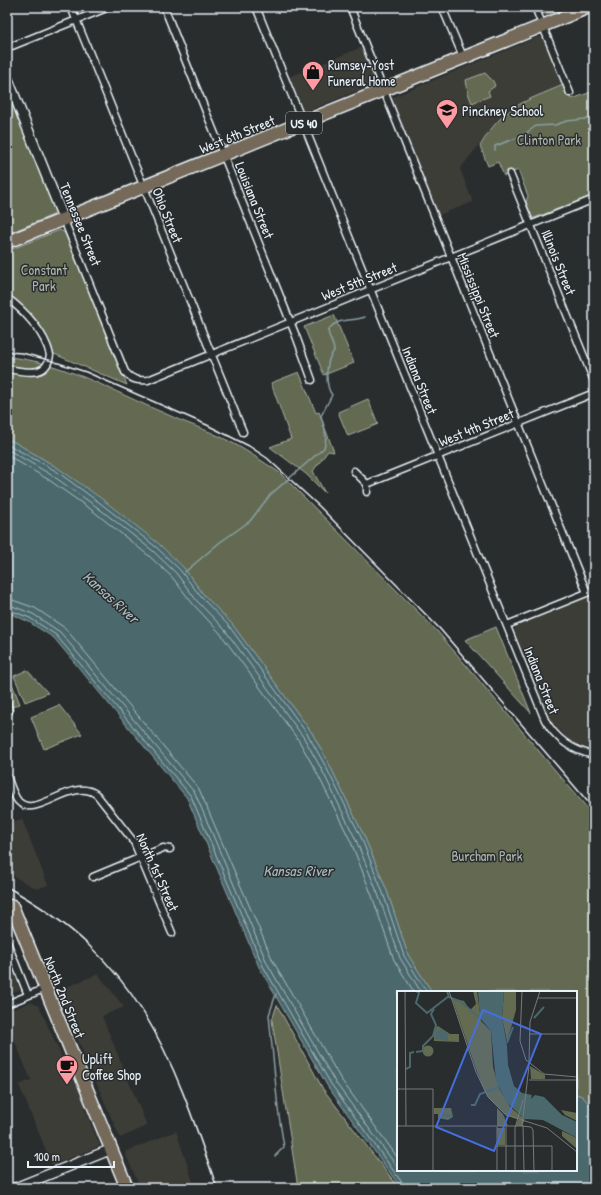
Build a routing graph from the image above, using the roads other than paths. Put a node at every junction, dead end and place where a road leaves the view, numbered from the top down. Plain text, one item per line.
1 (71, 7) edge
2 (110, 7) edge
3 (164, 7) edge
4 (256, 7) edge
5 (350, 7) edge
6 (442, 7) edge
7 (535, 7) edge
8 (589, 7) edge
9 (76, 20) junction
10 (543, 27) junction
11 (7, 48) edge
12 (464, 59) junction
13 (7, 77) edge
14 (384, 91) junction
15 (570, 93) dead end
16 (304, 123) junction
17 (224, 156) junction
18 (510, 174) dead end
19 (144, 188) junction
20 (594, 199) edge
21 (64, 220) junction
22 (531, 225) junction
23 (7, 242) edge
24 (451, 257) junction
25 (371, 289) junction
26 (7, 298) edge
27 (291, 322) junction
28 (211, 354) junction
29 (7, 369) edge
30 (132, 379) joint
31 (312, 380) dead end
32 (594, 381) edge
33 (594, 393) edge
34 (518, 423) junction
35 (243, 432) dead end
36 (438, 456) junction
37 (354, 471) dead end
38 (367, 484) junction
39 (367, 492) dead end
40 (594, 590) edge
41 (587, 593) junction
42 (507, 625) junction
43 (7, 702) edge
44 (7, 715) edge
45 (594, 755) edge
46 (7, 776) edge
47 (170, 849) dead end
48 (141, 857) junction
49 (93, 878) dead end
50 (12, 906) tunnel mouth
51 (172, 933) dead end
52 (7, 942) edge
53 (46, 988) junction
54 (28, 995) junction
55 (7, 1004) edge
56 (112, 1149) junction
57 (15, 1188) edge
58 (128, 1188) edge

1 - 9 street, Ohio Street
2 - 9 street
3 - 17 street, Louisiana Street
4 - 16 street, Indiana Street
5 - 14 street, Mississippi Street
6 - 12 street
7 - 10 street
8 - 10 highway, West 6th Street / US 40
9 - 11 street
9 - 19 street, Ohio Street
10 - 12 highway, West 6th Street / US 40
10 - 15 street
12 - 14 highway, West 6th Street / US 40
13 - 21 main road, Tennessee Street
14 - 16 highway, West 6th Street / US 40
14 - 24 street, Mississippi Street
16 - 17 highway, West 6th Street / US 40
16 - 25 street, Indiana Street
17 - 19 highway, West 6th Street / US 40
17 - 27 street, Louisiana Street
18 - 22 street, Illinois Street
19 - 21 highway, West 6th Street / US 40
19 - 28 street, Ohio Street
20 - 22 street, West 5th Street
21 - 23 highway, West 6th Street / US 40
21 - 30 street, Tennessee Street
22 - 24 street, West 5th Street
22 - 32 street, Illinois Street
24 - 25 street, West 5th Street
24 - 34 street, Mississippi Street
25 - 27 street, West 5th Street
25 - 36 street, Indiana Street
26 - 29 street
27 - 28 street, West 5th Street
27 - 31 street, Louisiana Street
28 - 30 street, West 5th Street
28 - 35 street, Ohio Street
33 - 34 street, West 4th Street
34 - 36 street, West 4th Street
34 - 41 street, Mississippi Street
36 - 38 street, West 4th Street
36 - 42 street, Indiana Street
37 - 38 street
38 - 39 street
40 - 41 street
41 - 42 street
42 - 45 street, Indiana Street
43 - 44 street
46 - 48 street, North 1st Street
47 - 48 street
48 - 49 street
48 - 51 street, North 1st Street
50 - 53 highway, North 2nd Street
52 - 54 street
53 - 54 street
53 - 56 highway, North 2nd Street
54 - 55 street
56 - 57 main road
56 - 58 highway, North 2nd Street

